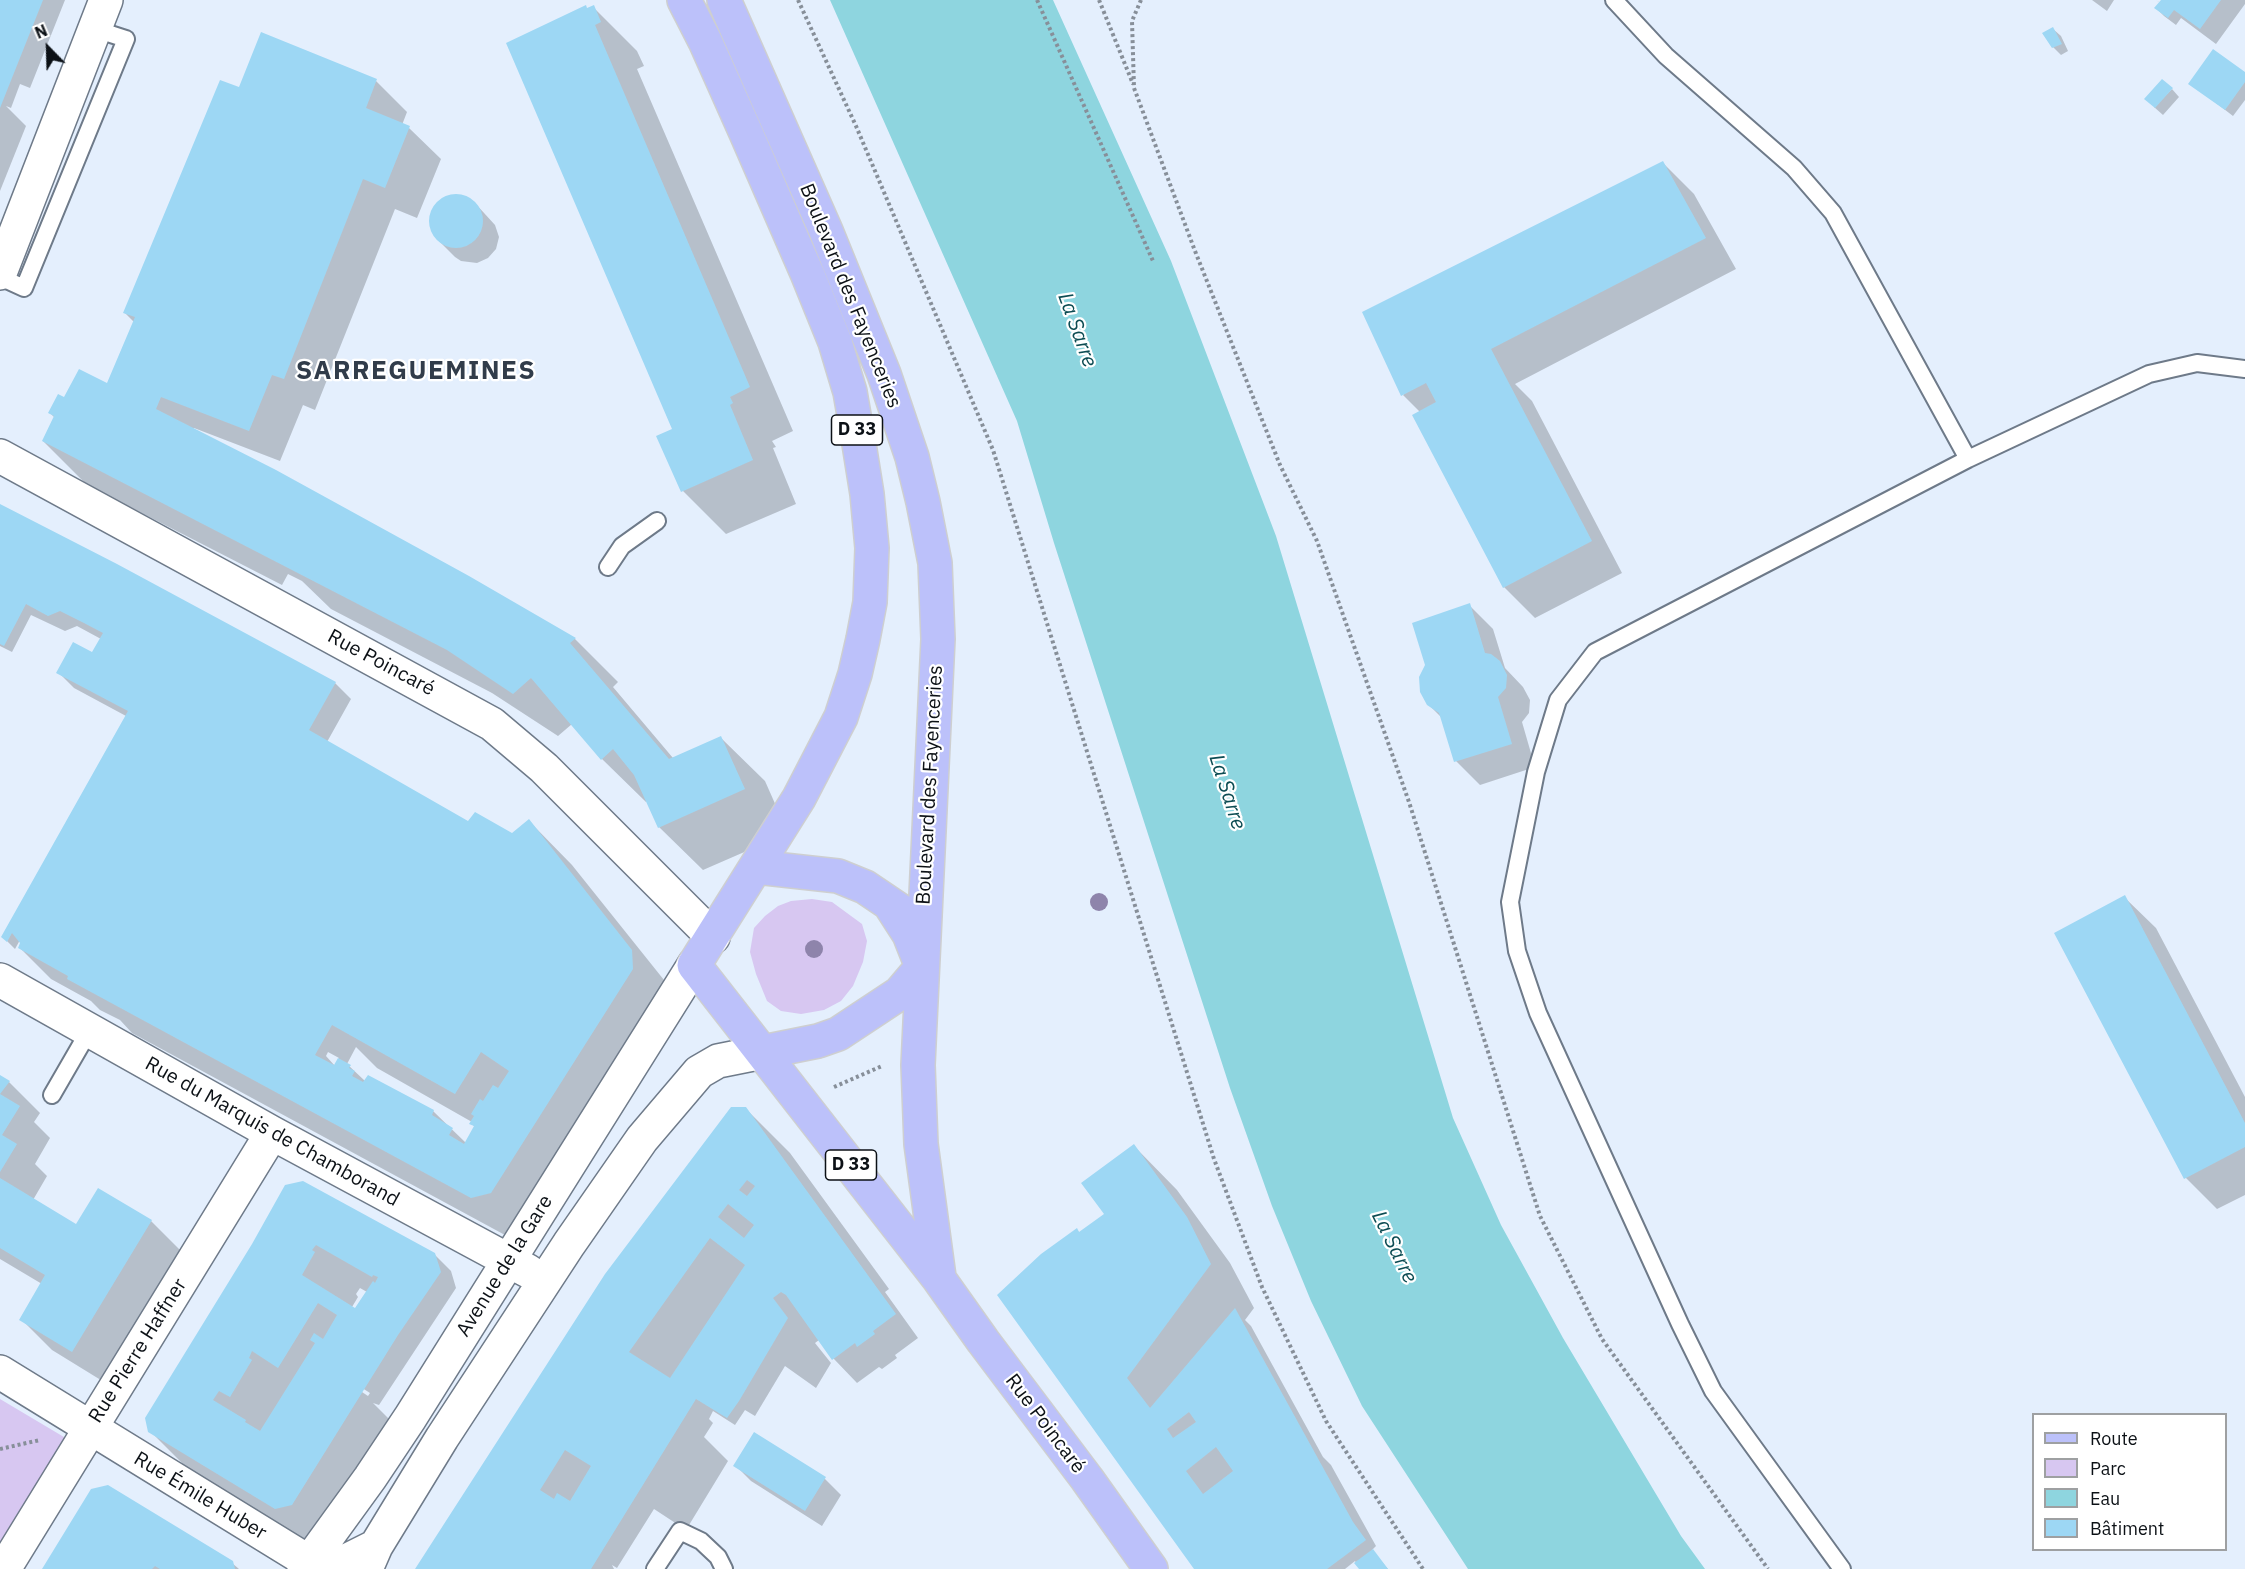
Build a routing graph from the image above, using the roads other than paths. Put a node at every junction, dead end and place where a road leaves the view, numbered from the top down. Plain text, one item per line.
1 (684, 0) edge
2 (724, 0) edge
3 (1614, 0) edge
4 (101, 14) edge
5 (0, 273) edge
6 (0, 277) edge
7 (2245, 369) edge
8 (0, 456) edge
9 (1968, 459) junction
10 (657, 521) dead end
11 (608, 567) dead end
12 (756, 867) junction
13 (889, 903) junction
14 (923, 927) junction
15 (713, 937) junction
16 (694, 965) junction
17 (922, 967) junction
18 (0, 980) edge
19 (920, 1015) junction
20 (867, 1017) junction
21 (89, 1031) junction
22 (763, 1052) junction
23 (52, 1095) dead end
24 (272, 1133) junction
25 (508, 1260) junction
26 (939, 1279) junction
27 (545, 1281) junction
28 (0, 1372) edge
29 (90, 1429) junction
30 (371, 1557) edge
31 (307, 1566) edge
32 (4, 1569) edge
33 (655, 1569) edge
34 (724, 1569) edge
35 (1150, 1569) edge
36 (1842, 1569) edge

1 - 12 main road, Boulevard des Fayenceries / D 33
2 - 14 main road, Boulevard des Fayenceries / D 33
3 - 9 lane
4 - 5 street
4 - 6 lane
7 - 9 lane
8 - 15 street, Rue Poincaré
9 - 36 lane
10 - 11 lane
12 - 13 main road
12 - 15 main road, D 33
13 - 14 main road
13 - 17 main road
14 - 17 main road, Rue Poincaré / D 33
15 - 16 main road, D 33
16 - 22 main road, D 33
16 - 25 street, Avenue de la Gare
17 - 19 main road, Rue Poincaré / D 33
17 - 20 main road
18 - 21 street, Rue du Marquis de Chamborand
19 - 20 main road
19 - 26 main road, Rue Poincaré / D 33
20 - 22 main road
21 - 23 lane
21 - 24 street, Rue du Marquis de Chamborand
22 - 26 main road, Rue Poincaré / D 33
22 - 27 street, Avenue de la Gare
24 - 25 street, Rue du Marquis de Chamborand
24 - 29 street, Rue Pierre Haffner
25 - 27 street, Rue du Marquis de Chamborand
25 - 31 street, Avenue de la Gare
26 - 35 main road, Rue Poincaré / D 33
27 - 30 street, Avenue de la Gare
28 - 29 street, Rue Émile Huber
29 - 31 street, Rue Émile Huber
29 - 32 street, Rue Pierre Haffner
30 - 31 street, Avenue de la Gare
33 - 34 lane

